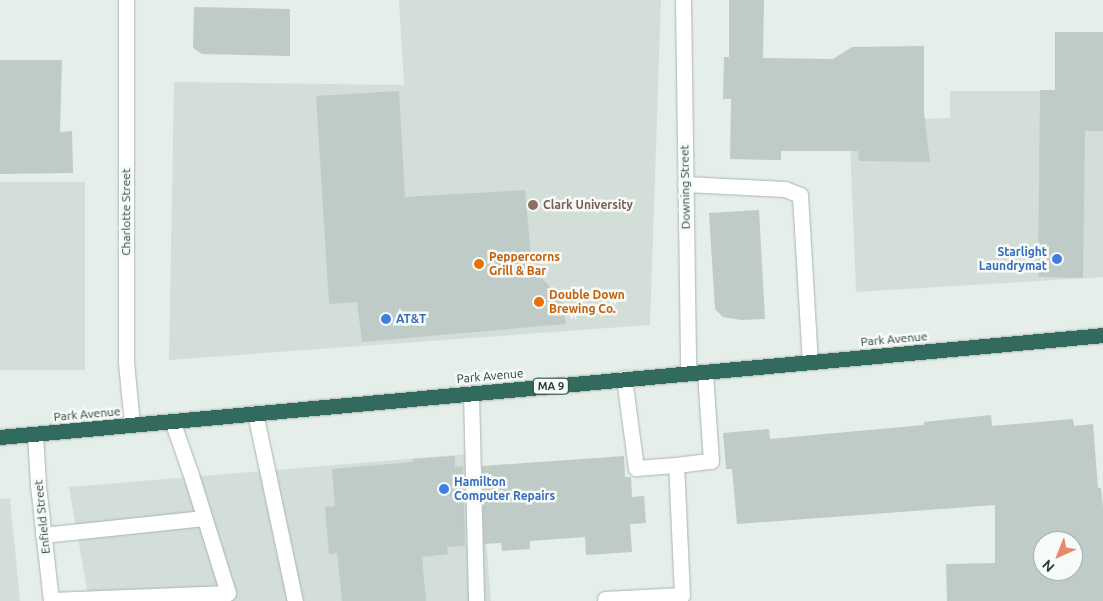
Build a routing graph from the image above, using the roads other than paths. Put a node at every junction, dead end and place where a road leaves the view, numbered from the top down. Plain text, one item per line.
1 (126, 0) edge
2 (683, 0) edge
3 (685, 184) junction
4 (1103, 335) edge
5 (810, 362) junction
6 (704, 372) junction
7 (688, 373) junction
8 (624, 378) junction
9 (471, 393) junction
10 (255, 413) junction
11 (172, 421) junction
12 (132, 424) junction
13 (35, 434) junction
14 (0, 437) edge
15 (676, 465) junction
16 (204, 518) junction
17 (43, 535) junction
18 (605, 599) dead end
19 (51, 601) edge
20 (295, 601) edge
21 (476, 601) edge

1 - 12 street, Charlotte Street
2 - 3 street, Downing Street
3 - 5 street
3 - 7 street, Downing Street
4 - 5 highway, Park Avenue / MA 9
5 - 6 highway, Park Avenue / MA 9
6 - 7 highway, Park Avenue / MA 9
6 - 15 street
7 - 8 highway, Park Avenue / MA 9
8 - 9 highway, Park Avenue / MA 9
8 - 15 street
9 - 10 highway, Park Avenue / MA 9
9 - 21 street
10 - 11 highway, Park Avenue / MA 9
10 - 20 street
11 - 12 highway, Park Avenue / MA 9
11 - 16 street
12 - 13 highway, Park Avenue / MA 9
13 - 14 highway, Park Avenue / MA 9
13 - 17 street, Enfield Street
15 - 18 street
16 - 17 street
16 - 19 street
17 - 19 street, Enfield Street

